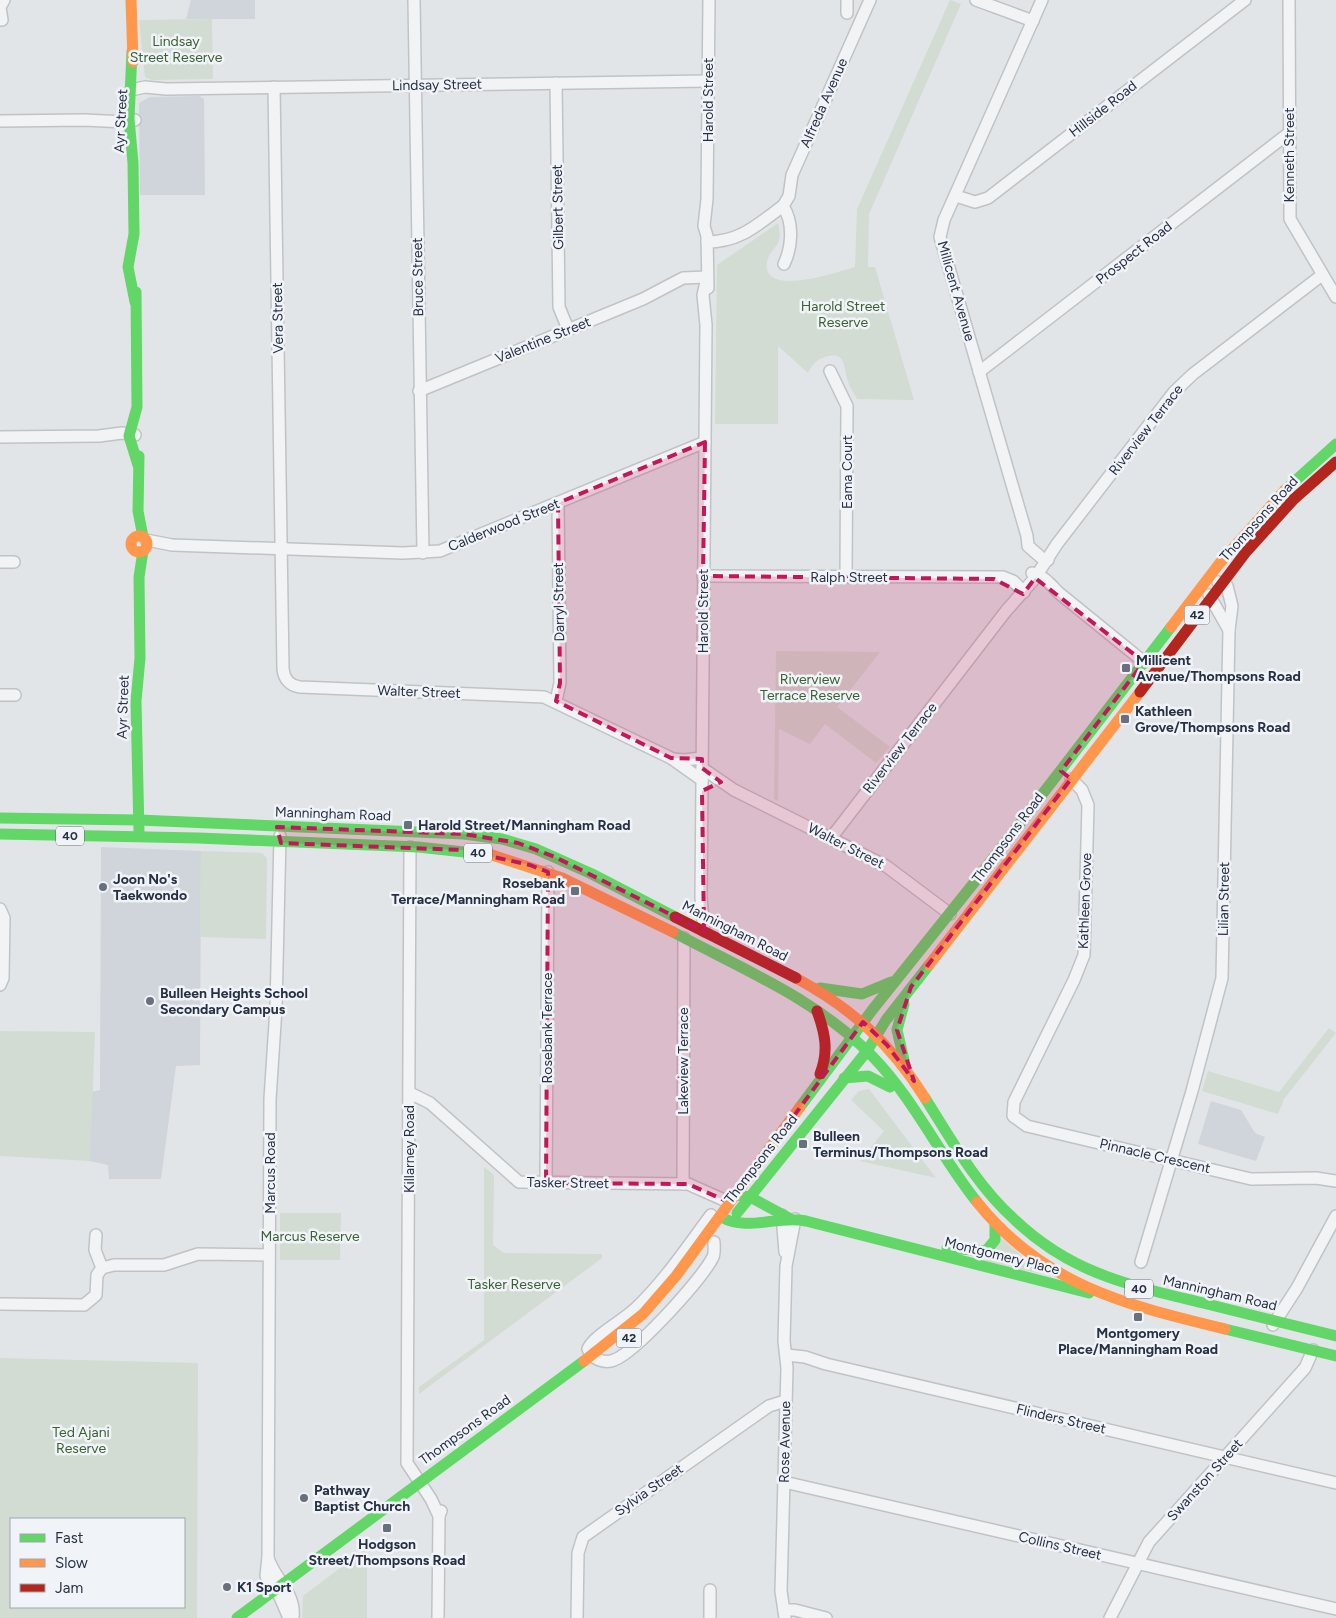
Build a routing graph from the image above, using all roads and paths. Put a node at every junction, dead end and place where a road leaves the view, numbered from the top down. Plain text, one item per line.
1 (4, 0) edge
2 (131, 0) edge
3 (414, 0) edge
4 (709, 0) edge
5 (847, 0) edge
6 (870, 0) edge
7 (976, 0) edge
8 (1042, 0) edge
9 (1245, 0) edge
10 (1289, 0) edge
11 (1, 12) edge
12 (847, 13) dead end
13 (1031, 24) junction
14 (708, 81) junction
15 (556, 83) junction
16 (415, 85) junction
17 (274, 87) junction
18 (136, 90) junction
19 (131, 119) junction
20 (0, 121) edge
21 (1289, 133) junction
22 (956, 196) junction
23 (783, 206) junction
24 (707, 242) junction
25 (784, 264) dead end
26 (1322, 275) junction
27 (706, 276) junction
28 (1336, 297) edge
29 (568, 329) junction
30 (830, 371) dead end
31 (979, 372) junction
32 (420, 391) junction
33 (132, 436) junction
34 (0, 438) edge
35 (705, 442) junction
36 (1336, 444) edge
37 (1336, 462) edge
38 (558, 503) junction
39 (141, 544) junction
40 (281, 549) junction
41 (422, 553) junction
42 (1045, 558) junction
43 (0, 562) edge
44 (14, 562) dead end
45 (1035, 575) junction
46 (703, 576) junction
47 (846, 577) junction
48 (1206, 582) junction
49 (1222, 582) junction
50 (1021, 590) junction
51 (1209, 599) junction
52 (1229, 630) junction
53 (1146, 659) junction
54 (1157, 668) junction
55 (0, 695) edge
56 (16, 695) dead end
57 (556, 701) junction
58 (671, 758) junction
59 (1060, 771) junction
60 (702, 774) junction
61 (1071, 779) junction
62 (734, 790) junction
63 (0, 818) edge
64 (139, 820) junction
65 (278, 827) junction
66 (0, 834) edge
67 (139, 837) junction
68 (831, 838) junction
69 (266, 842) junction
70 (281, 843) junction
71 (410, 847) junction
72 (548, 872) junction
73 (277, 879) junction
74 (701, 897) junction
75 (0, 909) edge
76 (950, 914) junction
77 (683, 921) junction
78 (704, 931) junction
79 (684, 938) junction
80 (898, 978) junction
81 (0, 985) edge
82 (810, 986) junction
83 (911, 987) junction
84 (816, 1010) junction
85 (863, 1022) junction
86 (877, 1035) junction
87 (852, 1038) junction
88 (867, 1051) junction
89 (844, 1078) junction
90 (914, 1081) junction
91 (811, 1092) junction
92 (410, 1093) junction
93 (906, 1100) junction
94 (1014, 1102) joint
95 (410, 1108) junction
96 (435, 1109) junction
97 (1171, 1160) junction
98 (1336, 1175) edge
99 (1316, 1178) junction
100 (746, 1181) junction
101 (1336, 1181) edge
102 (546, 1184) junction
103 (683, 1184) junction
104 (738, 1195) junction
105 (750, 1197) junction
106 (724, 1200) junction
107 (1336, 1216) edge
108 (787, 1218) junction
109 (726, 1220) junction
110 (995, 1224) junction
111 (96, 1236) dead end
112 (892, 1241) junction
113 (269, 1255) junction
114 (1141, 1262) dead end
115 (102, 1268) junction
116 (1106, 1298) junction
117 (0, 1304) edge
118 (1279, 1322) junction
119 (1336, 1336) edge
120 (1268, 1340) junction
121 (1313, 1350) junction
122 (786, 1355) junction
123 (1336, 1356) edge
124 (595, 1358) junction
125 (785, 1401) junction
126 (1226, 1457) junction
127 (784, 1482) junction
128 (1336, 1483) edge
129 (425, 1485) junction
130 (1137, 1563) junction
131 (282, 1590) junction
132 (710, 1590) dead end
133 (1336, 1609) edge
134 (784, 1614) edge
135 (236, 1618) edge
136 (252, 1618) edge
137 (289, 1618) edge
138 (293, 1618) edge
139 (438, 1618) edge
140 (577, 1618) edge
141 (710, 1618) edge
142 (826, 1618) edge
143 (1110, 1618) edge

1 - 11 street
2 - 18 main road, Ayr Street
3 - 16 street, Bruce Street
4 - 14 street, Harold Street
5 - 12 street
6 - 23 street, Alfreda Avenue
7 - 13 street
8 - 13 street, Millicent Avenue
9 - 22 street, Hillside Road
10 - 21 street, Kenneth Street
13 - 22 street, Millicent Avenue
14 - 15 street, Lindsay Street
14 - 24 street, Harold Street
15 - 16 street, Lindsay Street
15 - 29 street, Gilbert Street
16 - 17 street, Lindsay Street
16 - 32 street, Bruce Street
17 - 18 street, Lindsay Street
17 - 40 street, Vera Street
18 - 19 main road, Ayr Street
19 - 20 street
19 - 33 main road, Ayr Street
21 - 26 street, Kenneth Street
21 - 31 street, Prospect Road
22 - 31 street, Millicent Avenue
23 - 24 street
23 - 25 street
24 - 27 street, Harold Street
26 - 28 street, Kenneth Street
26 - 42 street, Riverview Terrace
27 - 29 street, Valentine Street
27 - 35 street, Harold Street
29 - 32 street, Valentine Street
30 - 47 street, Eama Court
31 - 42 street, Millicent Avenue
32 - 41 street, Bruce Street
33 - 34 street
33 - 39 main road, Ayr Street
35 - 38 street, Calderwood Street
35 - 46 street, Harold Street
36 - 48 main road, Thompsons Road / 42
37 - 49 main road, Thompsons Road / 42
38 - 41 street, Calderwood Street
38 - 57 street, Darryl Street
39 - 40 street, Calderwood Street
39 - 64 main road, Ayr Street
40 - 41 street, Calderwood Street
40 - 57 street, Walter Street
42 - 45 street, Riverview Terrace
43 - 44 street
45 - 50 street, Riverview Terrace
45 - 53 street
46 - 47 street, Ralph Street
46 - 60 street, Harold Street
47 - 50 street, Ralph Street
48 - 49 street
48 - 51 street
48 - 53 main road, Thompsons Road / 42
49 - 51 main road, Thompsons Road / 42
49 - 52 street, Lilian Street
50 - 68 street, Riverview Terrace
51 - 52 street
51 - 54 main road, Thompsons Road / 42
52 - 97 street, Lilian Street
53 - 54 main road
53 - 59 main road, Thompsons Road / 42
54 - 61 main road, Thompsons Road / 42
55 - 56 street
57 - 58 street, Walter Street
58 - 60 street, Walter Street
58 - 60 street, Walter Street
59 - 61 main road
59 - 76 main road, Thompsons Road / 42
60 - 62 street, Walter Street
60 - 62 street, Walter Street
60 - 74 street, Harold Street
61 - 83 main road, Thompsons Road / 42
61 - 94 street, Kathleen Grove
62 - 68 street, Walter Street
63 - 64 main road, Manningham Road / 40
64 - 65 main road, Manningham Road / 40
64 - 67 main road, Ayr Street
65 - 70 street, Marcus Road
65 - 77 main road, Manningham Road / 40
66 - 67 main road, 40
67 - 69 main road, 40
68 - 76 street, Walter Street
69 - 70 main road, 40
69 - 73 street, Marcus Road
70 - 71 main road, 40
70 - 73 street, Marcus Road
71 - 72 main road, 40
71 - 92 street, Killarney Road
72 - 79 main road, 40
72 - 102 street, Rosebank Terrace
73 - 113 street, Marcus Road
74 - 77 street
74 - 78 street, Harold Street
75 - 81 street
76 - 80 main road, Thompsons Road / 42
77 - 78 main road, Manningham Road / 40
78 - 82 main road, Manningham Road / 40
79 - 84 main road, 40
79 - 103 street, Lakeview Terrace
80 - 82 main road
80 - 85 main road, Thompsons Road / 42
82 - 85 main road, Manningham Road / 40
83 - 86 main road, Thompsons Road / 42
83 - 90 main road
84 - 87 main road, 40
84 - 91 main road
85 - 86 main road, Manningham Road / 40
85 - 87 main road, Thompsons Road / 42
86 - 88 main road, Thompsons Road / 42
86 - 90 main road, Manningham Road / 40
87 - 88 main road, 40
87 - 91 main road, Thompsons Road / 42
88 - 89 main road, Thompsons Road / 42
88 - 93 main road, 40
89 - 93 main road
89 - 105 main road, Thompsons Road / 42
90 - 118 main road, Manningham Road / 40
91 - 100 main road, Thompsons Road / 42
92 - 95 street, Killarney Road
92 - 96 street, Tasker Street
93 - 110 main road, 40
94 - 97 street, Pinnacle Crescent
95 - 96 street
95 - 129 street, Killarney Road
96 - 102 street, Tasker Street
97 - 99 street, Pinnacle Crescent
97 - 114 street, Lilian Street
98 - 99 street, Pinnacle Crescent
99 - 101 street, Pinnacle Crescent
100 - 104 main road, Thompsons Road / 42
100 - 106 street, Thompsons Road
102 - 103 street, Tasker Street
103 - 106 street, Tasker Street
104 - 105 main road, Montgomery Place
104 - 109 main road, Thompsons Road / 42
105 - 108 main road, Montgomery Place
105 - 109 main road, Thompsons Road / 42
106 - 124 street, Thompsons Road
107 - 118 street
108 - 109 main road, Montgomery Place
108 - 112 main road, Montgomery Place
108 - 122 street, Rose Avenue
109 - 124 main road, Thompsons Road / 42
109 - 124 main road, Thompsons Road / 42
110 - 112 main road, Montgomery Place
110 - 116 main road, 40
111 - 115 street
112 - 116 main road, Montgomery Place
113 - 115 street
113 - 131 street, Marcus Road
115 - 117 street
116 - 120 main road, 40
118 - 119 main road, Manningham Road / 40
118 - 120 street
120 - 121 main road, 40
121 - 123 main road, 40
121 - 126 street, Swanston Street
122 - 125 street, Rose Avenue
122 - 126 street, Flinders Street
124 - 129 main road, Thompsons Road / 42
125 - 127 street, Rose Avenue
125 - 140 street, Sylvia Street
126 - 128 street, Flinders Street
126 - 130 street, Swanston Street
127 - 130 street, Collins Street
127 - 134 street, Rose Avenue
129 - 131 main road, Thompsons Road / 42
129 - 139 street, Killarney Road
130 - 133 street, Collins Street
130 - 143 street, Swanston Street
131 - 135 main road, Thompsons Road / 42
131 - 136 main road, Thompsons Road / 42
131 - 137 street
131 - 138 street
132 - 141 street
134 - 142 street

